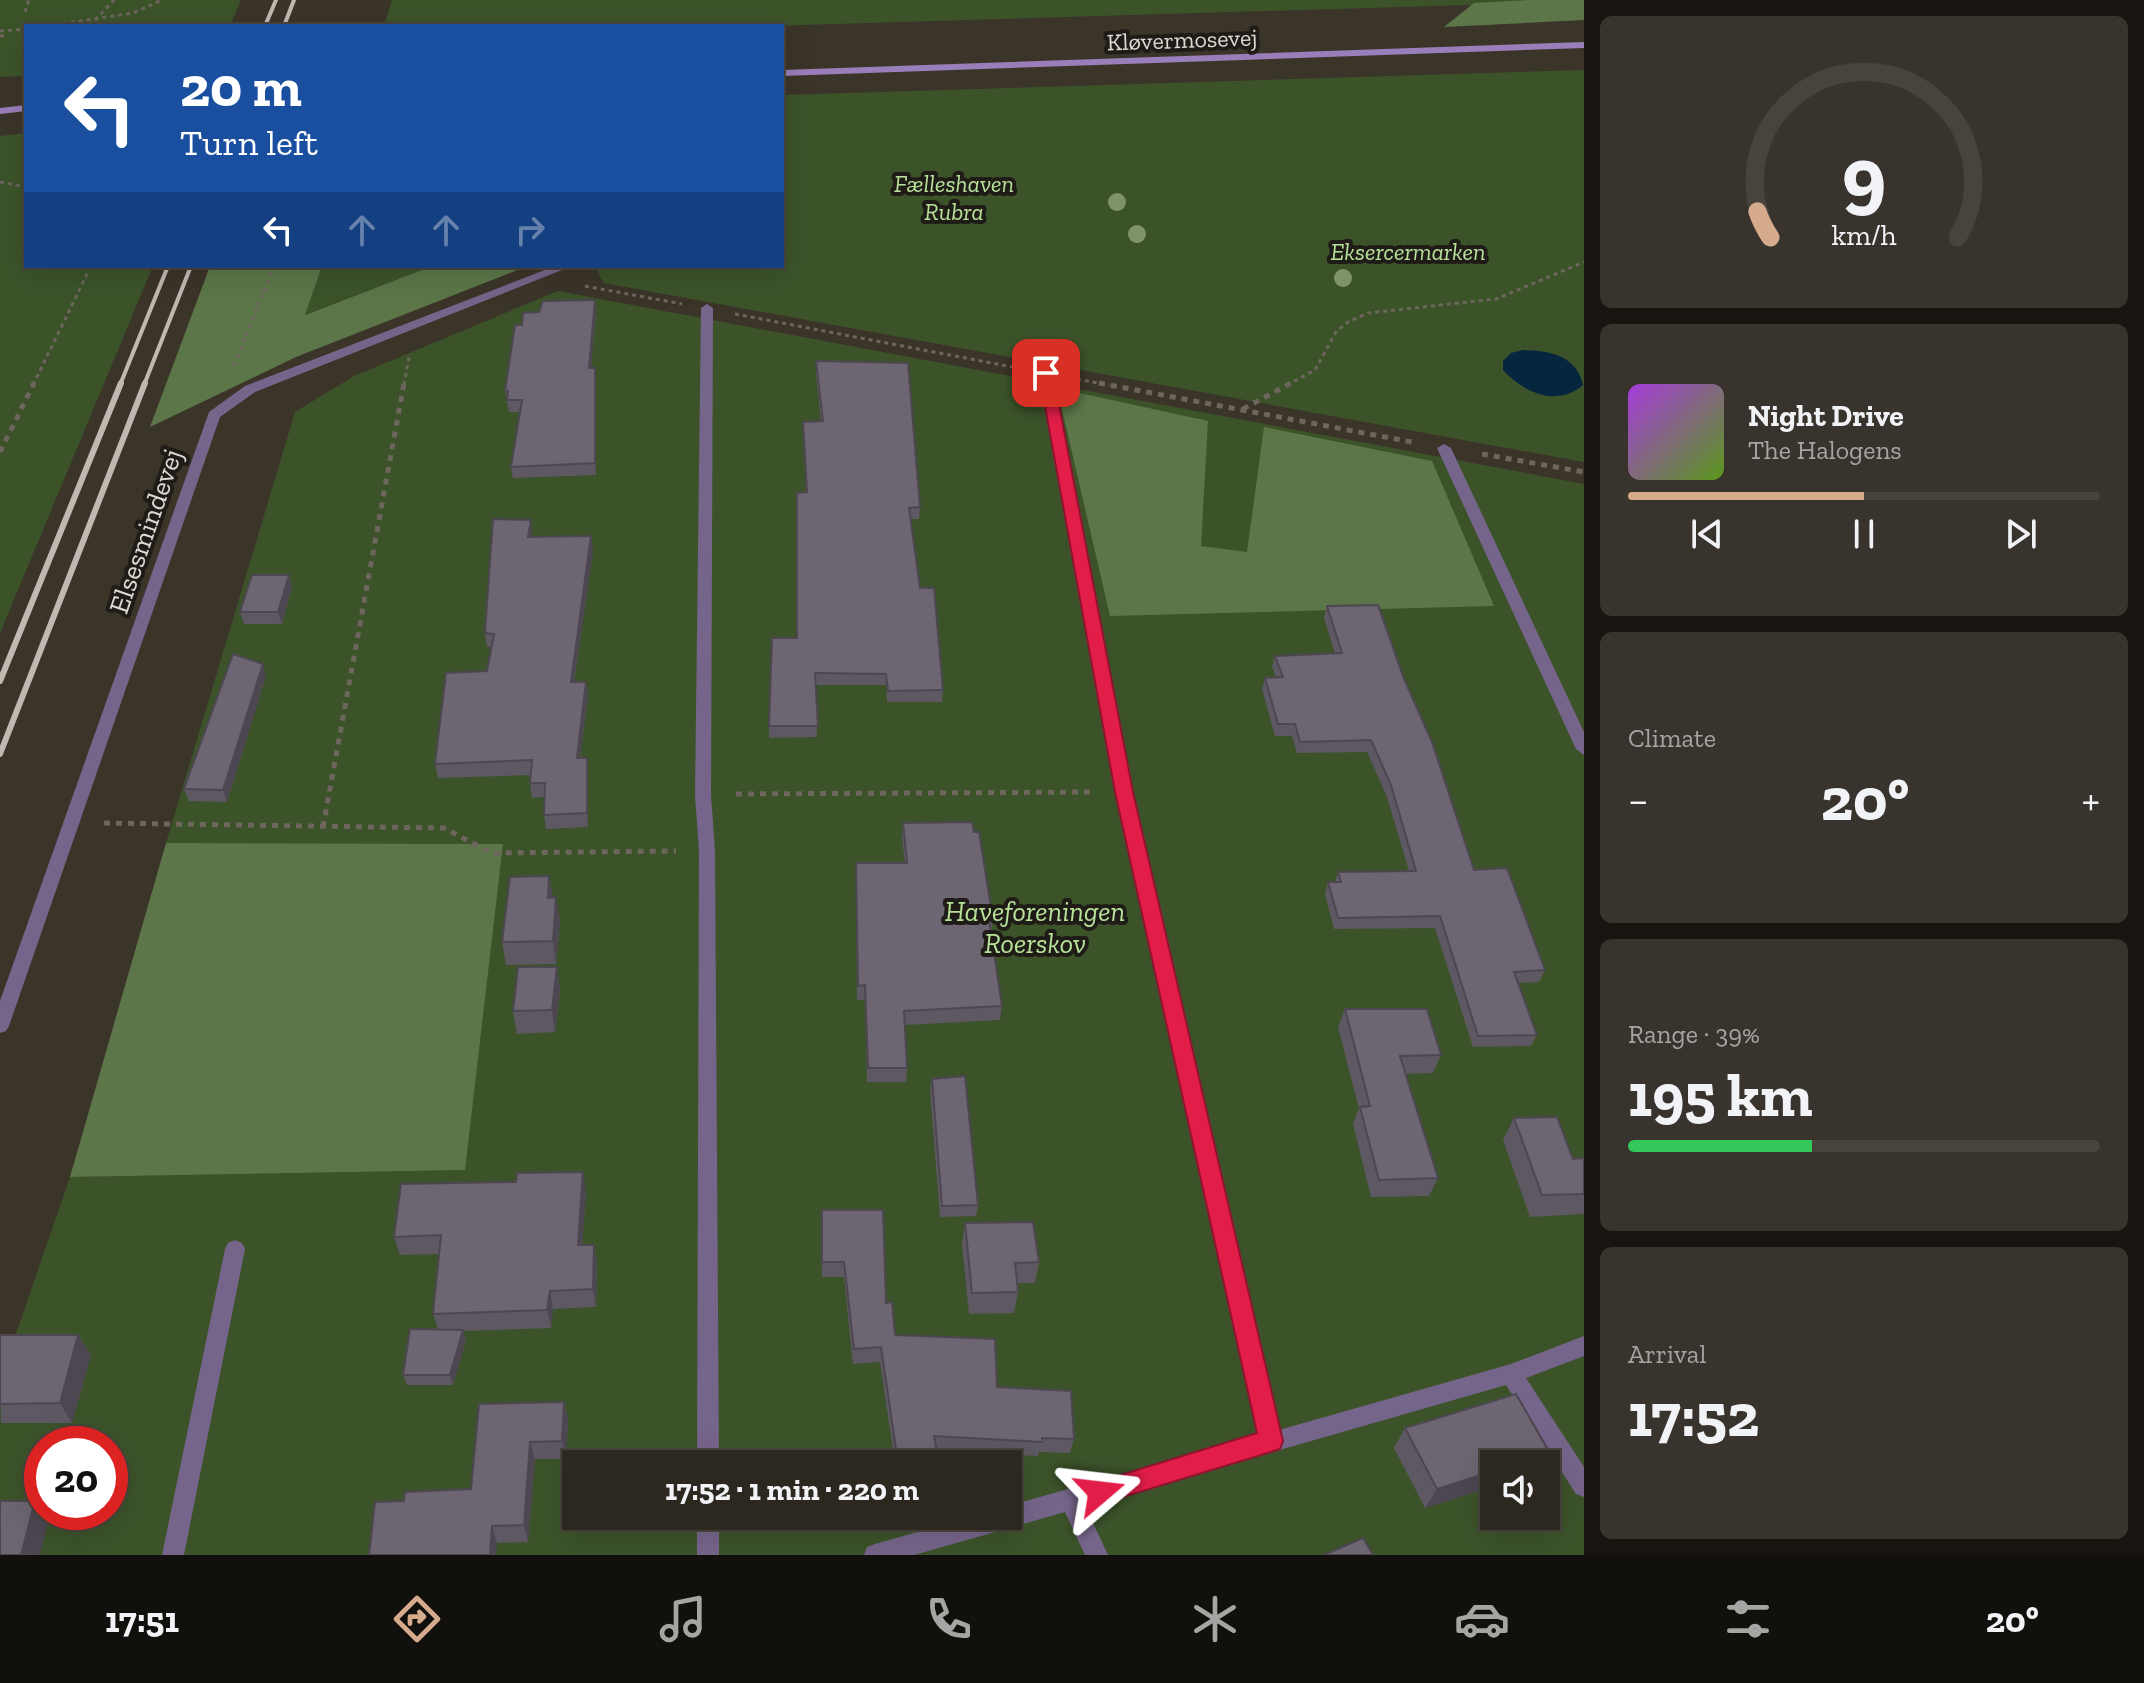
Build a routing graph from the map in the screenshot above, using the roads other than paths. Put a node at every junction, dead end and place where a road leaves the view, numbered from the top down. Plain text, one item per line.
1 (1584, 45) edge
2 (784, 73) edge
3 (0, 100) edge
4 (24, 100) edge
5 (24, 108) edge
6 (0, 111) edge
7 (561, 268) edge
8 (707, 308) dead end
9 (1046, 373) dead end
10 (1444, 448) dead end
11 (1584, 749) edge
12 (0, 1026) edge
13 (235, 1249) dead end
14 (1584, 1346) edge
15 (1511, 1374) junction
16 (1271, 1441) junction
17 (708, 1450) edge
18 (1584, 1486) edge
19 (1071, 1501) junction
20 (708, 1530) edge
21 (173, 1555) edge
22 (708, 1555) edge
23 (875, 1555) edge
24 (1097, 1555) edge

1 - 2 main road, Kløvermosevej
3 - 4 main road
5 - 6 main road
7 - 12 street, Elsesmindevej
8 - 17 street
9 - 16 street
10 - 11 street
13 - 21 street
14 - 15 street
15 - 16 street
15 - 18 street
16 - 19 street
19 - 23 street
19 - 24 street
20 - 22 street

